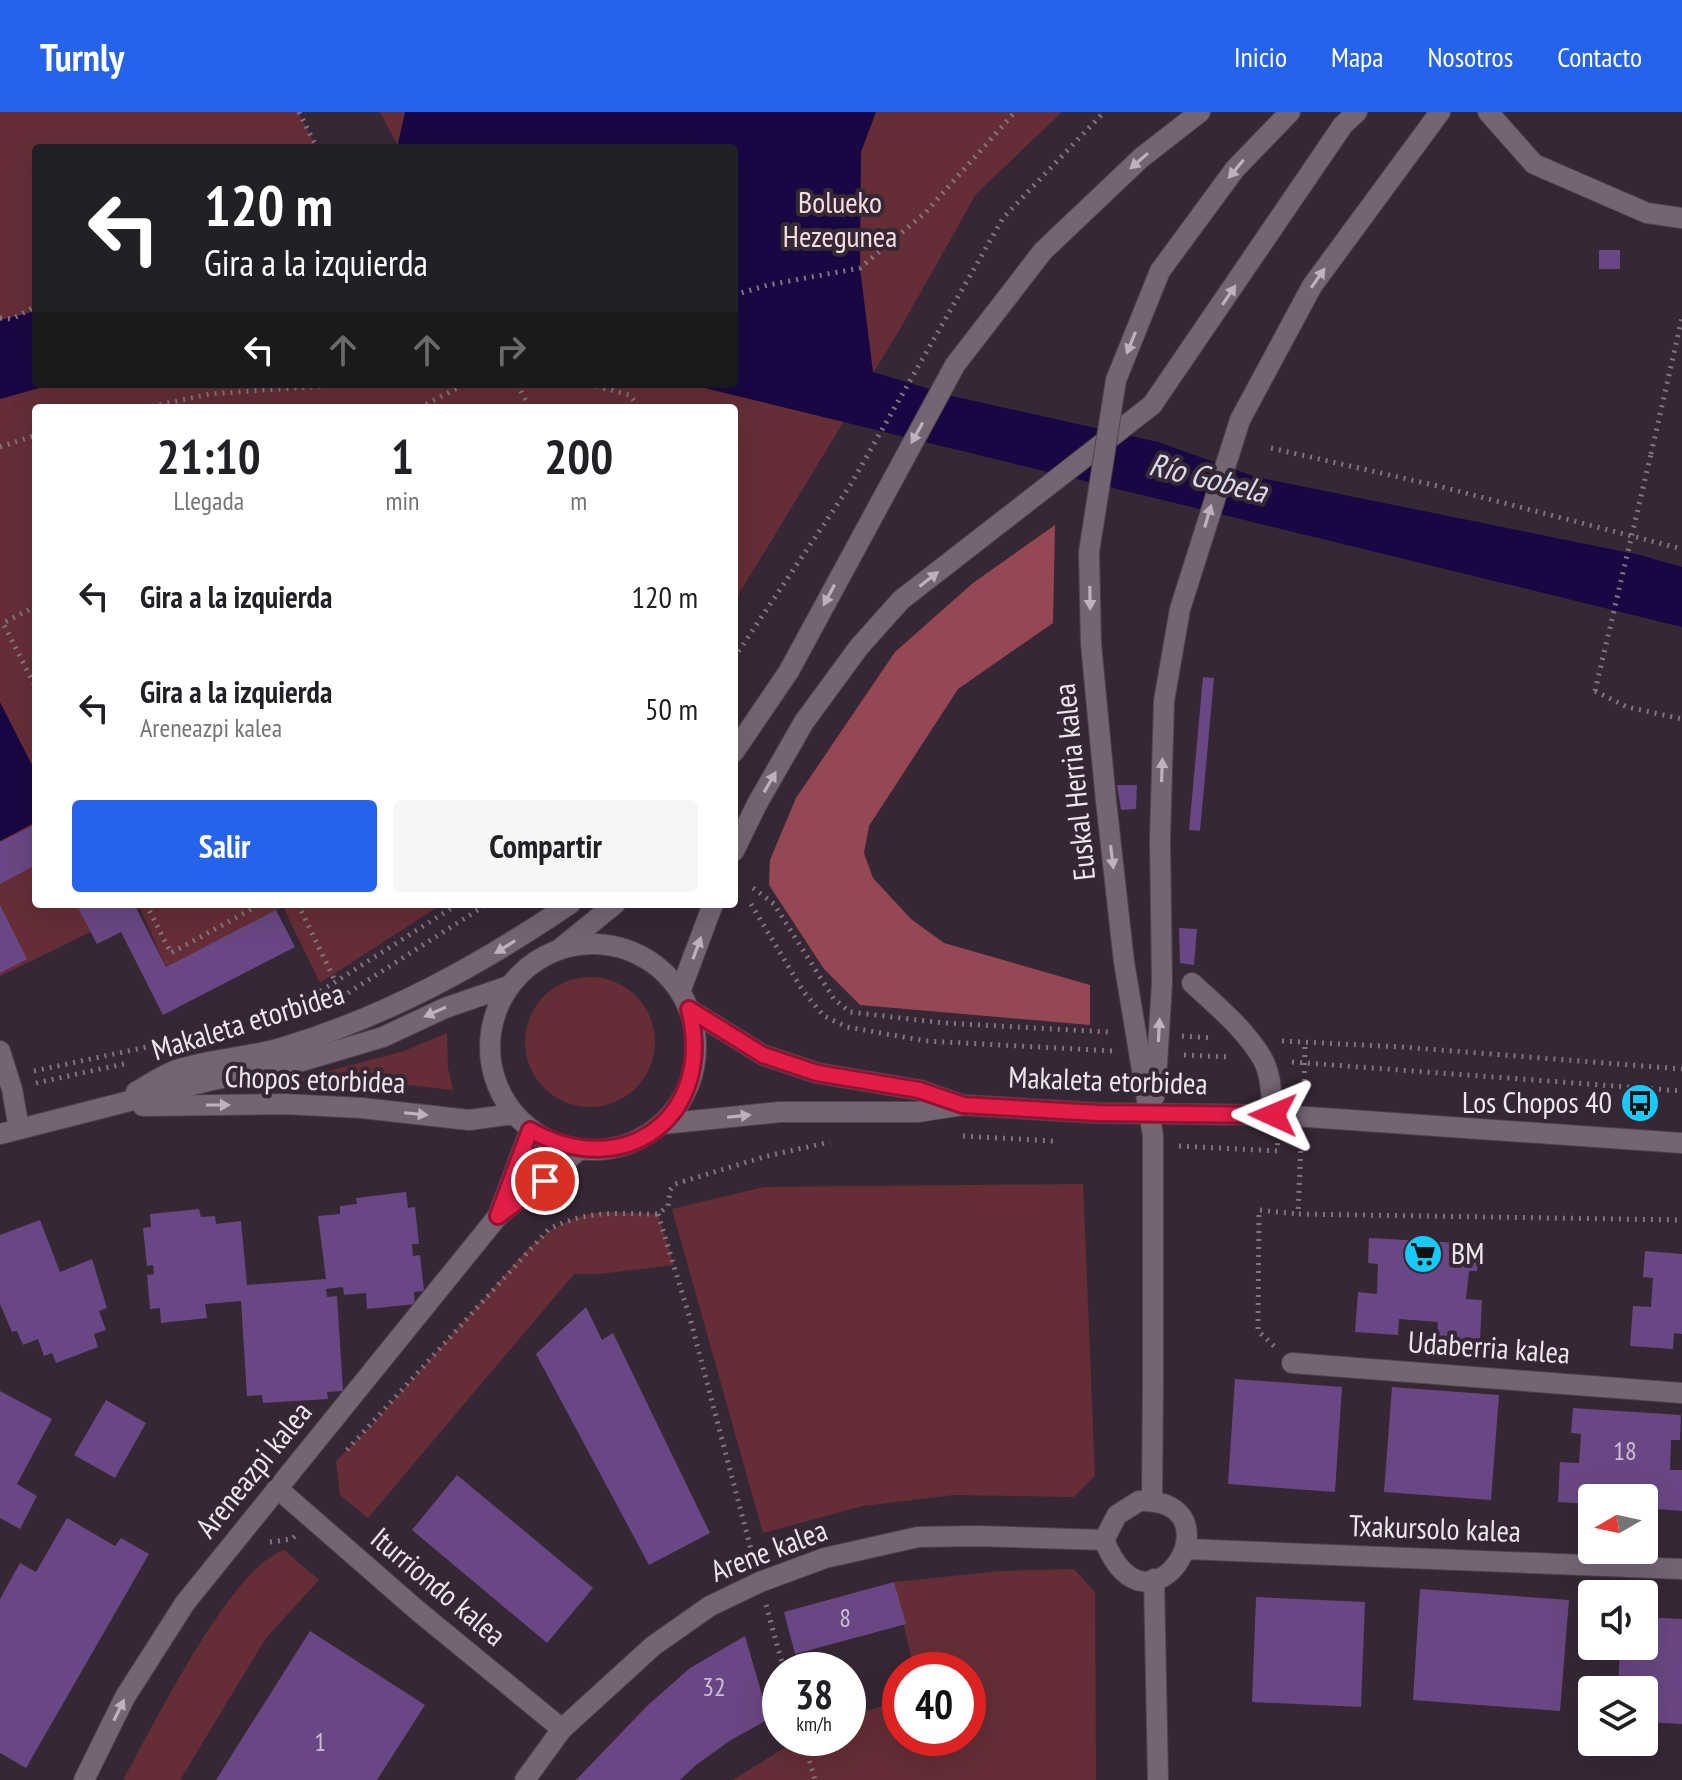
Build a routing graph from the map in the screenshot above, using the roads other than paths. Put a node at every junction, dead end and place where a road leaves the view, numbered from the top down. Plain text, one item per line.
1 (1200, 112) edge
2 (1290, 112) edge
3 (1357, 112) edge
4 (1488, 112) edge
5 (1435, 118) edge
6 (1682, 218) edge
7 (738, 746) edge
8 (738, 843) edge
9 (564, 908) edge
10 (610, 908) edge
11 (712, 908) edge
12 (561, 949) junction
13 (1192, 983) dead end
14 (509, 986) junction
15 (684, 1001) junction
16 (0, 1051) edge
17 (963, 1105) junction
18 (112, 1106) junction
19 (514, 1114) junction
20 (1273, 1115) junction
21 (662, 1124) junction
22 (530, 1130) junction
23 (10, 1131) edge
24 (1153, 1136) junction
25 (1682, 1143) edge
26 (579, 1150) junction
27 (498, 1216) junction
28 (1292, 1363) road end
29 (1682, 1393) edge
30 (277, 1488) junction
31 (1152, 1501) junction
32 (1104, 1540) junction
33 (1186, 1549) junction
34 (1682, 1569) edge
35 (1154, 1579) junction
36 (562, 1729) junction
37 (84, 1780) edge
38 (525, 1780) edge
39 (1158, 1780) edge

1 -> 7 street
2 -> 24 street, Euskal Herria kalea, bridge
8 -> 3 street
4 - 6 street
24 -> 5 street, bridge
9 -> 18 street, Makaleta etorbidea
10 - 12 street
15 -> 11 street
12 - 14 street
12 - 15 street
13 - 20 street
14 -> 18 street, Makaleta etorbidea
14 - 19 street
15 - 17 street, Makaleta etorbidea
15 - 21 street
16 - 23 street
17 - 20 street, Makaleta etorbidea
21 -> 17 street, Makaleta etorbidea
18 -> 19 street, Chopos etorbidea
18 - 23 street, Makaleta etorbidea
19 - 22 street
20 - 25 street, Makaleta etorbidea
21 - 26 street
22 - 26 street
22 - 27 street, Areneazpi kalea
24 - 31 street, Euskal Herria kalea, bridge
26 - 27 street, Areneazpi kalea
27 - 30 street, Areneazpi kalea
28 - 29 street, Udaberria kalea
30 - 36 street, Iturriondo kalea
37 -> 30 street, Areneazpi kalea
31 - 32 street
31 - 33 street
32 - 35 street
32 - 36 street, Arene kalea
33 - 34 street, Txakursolo kalea
33 - 35 street
35 - 39 street
36 - 38 street, Arene kalea

